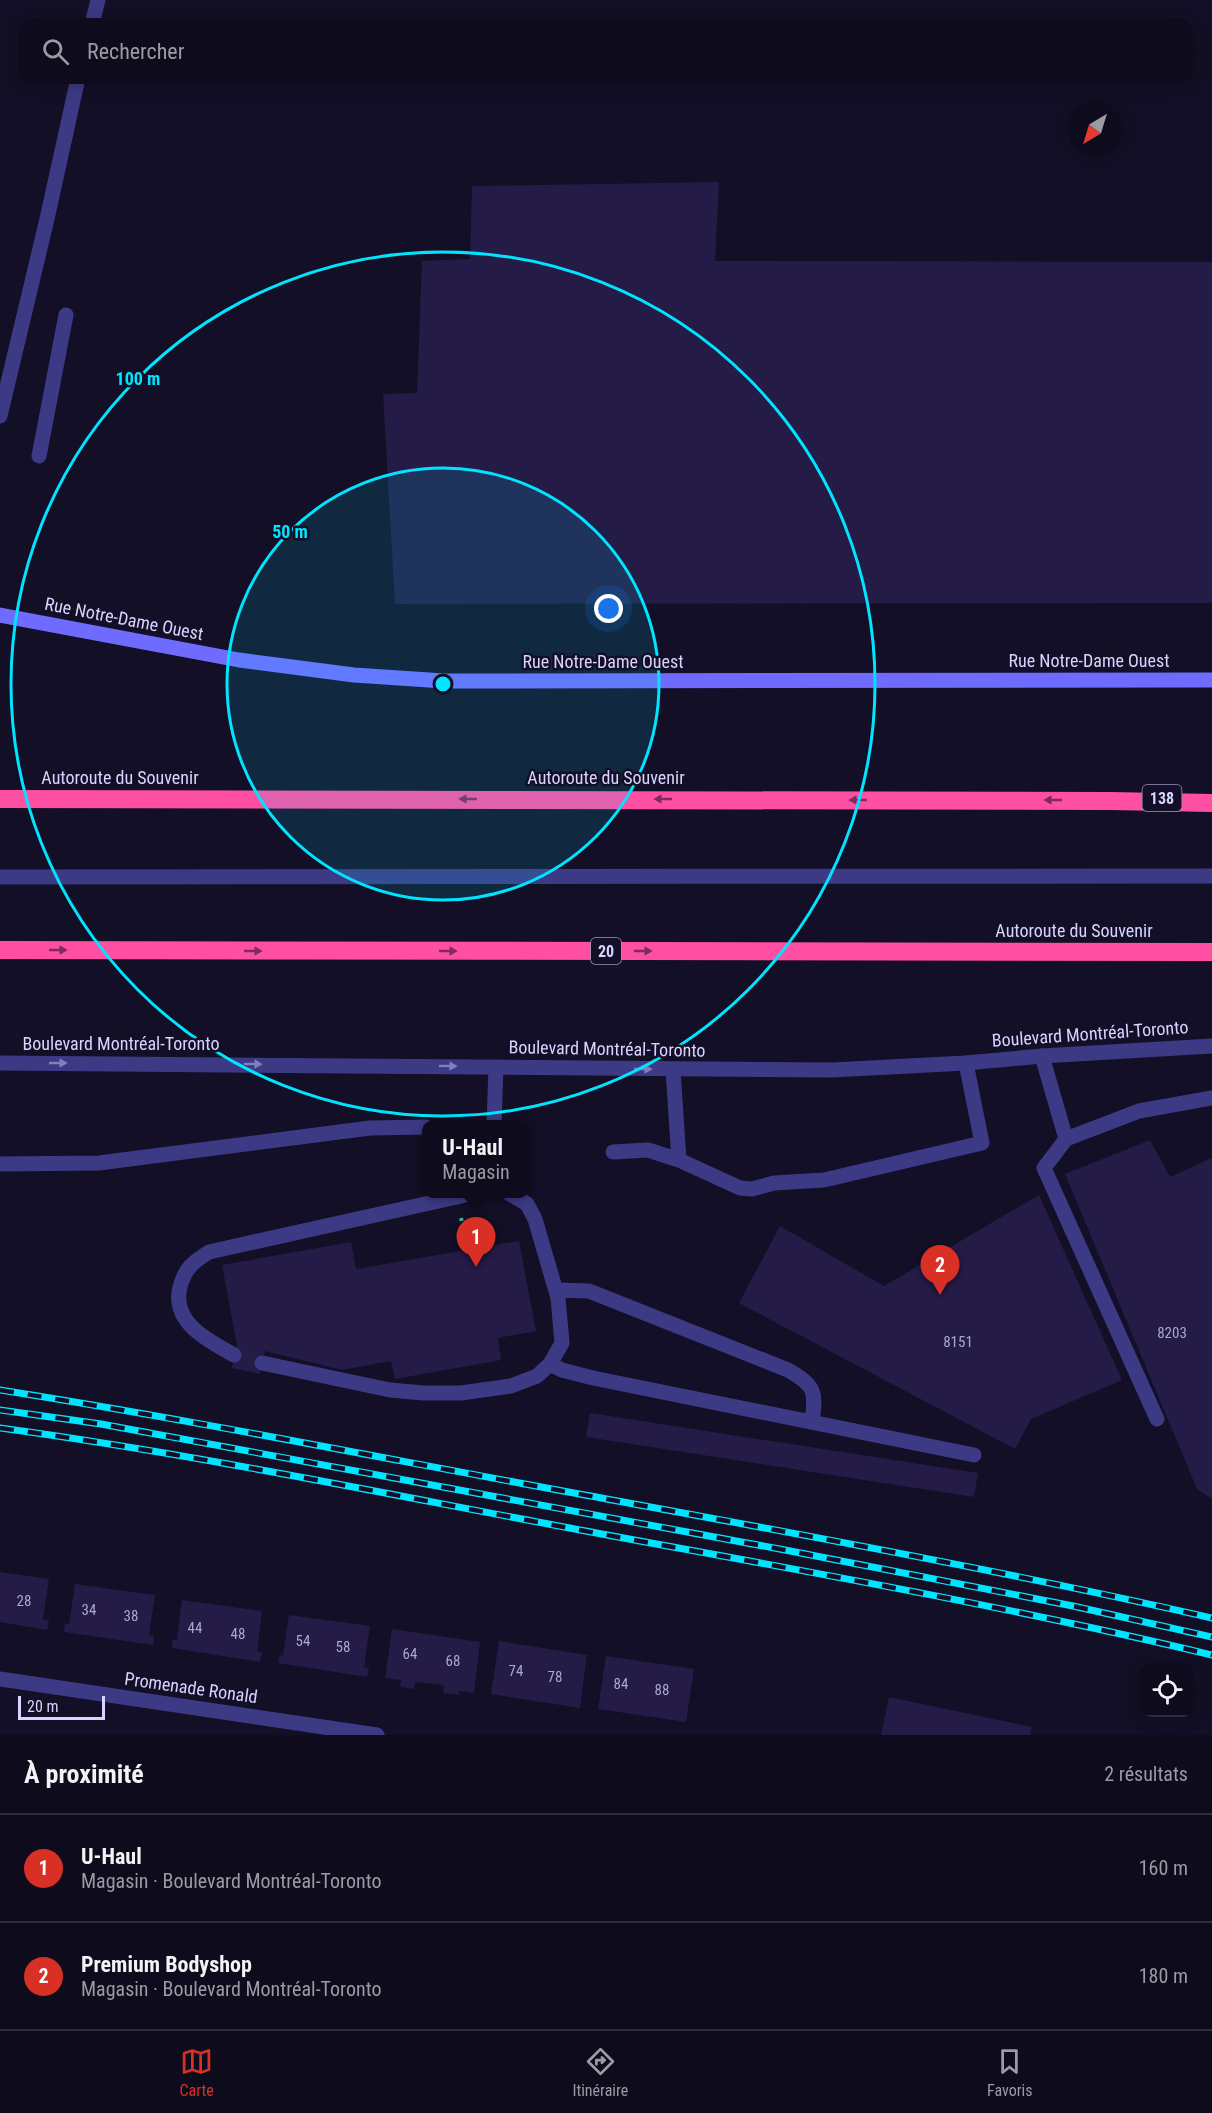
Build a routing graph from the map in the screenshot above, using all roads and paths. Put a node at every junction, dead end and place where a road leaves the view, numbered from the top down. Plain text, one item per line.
1 (98, 0) edge
2 (94, 18) edge
3 (77, 84) edge
4 (66, 315) dead end
5 (0, 416) edge
6 (39, 456) dead end
7 (0, 615) edge
8 (1212, 680) edge
9 (1212, 795) edge
10 (0, 799) edge
11 (1112, 801) junction
12 (1212, 803) edge
13 (1212, 876) edge
14 (0, 877) edge
15 (0, 950) edge
16 (1212, 952) edge
17 (1212, 1046) edge
18 (1042, 1056) junction
19 (0, 1063) edge
20 (966, 1063) junction
21 (496, 1066) junction
22 (673, 1070) junction
23 (1212, 1098) edge
24 (494, 1120) edge
25 (422, 1127) edge
26 (1066, 1139) junction
27 (613, 1152) dead end
28 (679, 1160) junction
29 (0, 1164) edge
30 (450, 1198) edge
31 (463, 1198) edge
32 (518, 1198) edge
33 (469, 1249) dead end
34 (556, 1290) junction
35 (234, 1355) dead end
36 (262, 1363) dead end
37 (550, 1364) junction
38 (1157, 1419) dead end
39 (812, 1422) junction
40 (974, 1455) dead end
41 (0, 1679) edge
42 (377, 1735) edge

1 - 2 street
3 - 5 street
4 - 6 street
7 - 8 main road, Rue Notre-Dame Ouest
9 - 11 highway, 138
11 -> 10 highway, Autoroute du Souvenir
11 - 12 highway, Autoroute du Souvenir
13 - 14 street
15 -> 16 highway, Autoroute du Souvenir / 20
17 - 18 street, Boulevard Montréal-Toronto
18 - 20 street, Boulevard Montréal-Toronto
18 - 26 street
19 -> 21 street, Boulevard Montréal-Toronto
20 - 22 street, Boulevard Montréal-Toronto
20 - 28 street
21 -> 22 street, Boulevard Montréal-Toronto
21 - 24 street
22 - 28 street
23 - 26 street
25 - 29 street
26 - 38 street
27 - 28 street
30 - 35 street
31 - 33 path
32 - 34 street
34 - 37 street
34 - 39 street
36 - 37 street
37 - 39 street
39 - 40 street
41 - 42 street, Promenade Ronald

